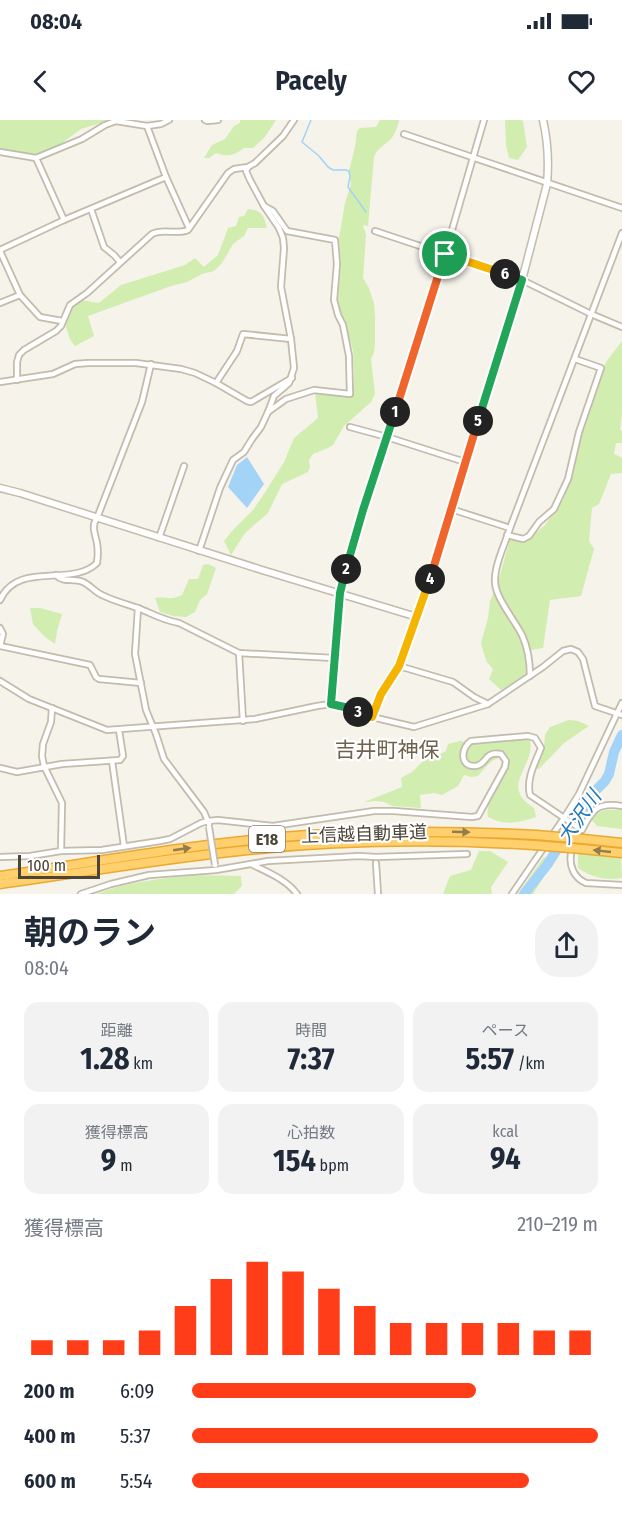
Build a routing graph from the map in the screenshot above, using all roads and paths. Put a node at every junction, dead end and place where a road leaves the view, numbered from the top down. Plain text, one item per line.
1 (169, 120) edge
2 (205, 120) edge
3 (218, 120) edge
4 (294, 120) edge
5 (484, 120) edge
6 (543, 120) edge
7 (147, 126) junction
8 (404, 134) dead end
9 (0, 152) edge
10 (473, 157) junction
11 (36, 158) junction
12 (248, 167) junction
13 (166, 177) junction
14 (548, 182) junction
15 (264, 206) junction
16 (622, 208) edge
17 (91, 209) junction
18 (64, 220) junction
19 (189, 228) junction
20 (375, 231) dead end
21 (622, 233) edge
22 (0, 251) edge
23 (445, 254) junction
24 (120, 262) junction
25 (522, 280) junction
26 (20, 295) junction
27 (0, 303) edge
28 (591, 314) junction
29 (62, 321) junction
30 (622, 327) edge
31 (291, 339) junction
32 (575, 359) junction
33 (151, 364) junction
34 (292, 378) junction
35 (17, 380) junction
36 (0, 382) edge
37 (216, 383) junction
38 (268, 412) junction
39 (350, 427) dead end
40 (387, 437) junction
41 (465, 462) junction
42 (184, 466) dead end
43 (0, 488) edge
44 (451, 509) junction
45 (97, 518) junction
46 (510, 528) junction
47 (507, 535) junction
48 (159, 538) junction
49 (199, 551) junction
50 (56, 575) junction
51 (340, 593) junction
52 (0, 600) edge
53 (138, 608) junction
54 (417, 617) junction
55 (0, 628) edge
56 (0, 646) edge
57 (239, 653) junction
58 (334, 658) junction
59 (399, 666) junction
60 (531, 676) junction
61 (0, 681) edge
62 (141, 683) junction
63 (622, 703) edge
64 (331, 704) junction
65 (488, 704) junction
66 (52, 708) junction
67 (620, 714) edge
68 (372, 717) junction
69 (243, 721) junction
70 (153, 728) junction
71 (119, 729) junction
72 (112, 761) junction
73 (44, 766) junction
74 (0, 768) edge
75 (622, 806) edge
76 (564, 818) junction
77 (208, 824) junction
78 (622, 843) edge
79 (124, 846) junction
80 (61, 851) junction
81 (622, 853) edge
82 (467, 854) dead end
83 (571, 854) dead end
84 (0, 857) edge
85 (376, 863) dead end
86 (251, 864) junction
87 (215, 868) junction
88 (0, 876) edge
89 (0, 884) edge
90 (622, 885) edge
91 (81, 894) edge
92 (297, 894) edge
93 (378, 894) edge
94 (512, 894) edge

1 - 7 street
2 - 3 street
4 - 12 street
5 - 10 street
6 - 14 street
7 - 11 street
7 - 13 street
8 - 10 street
9 - 11 street
10 - 14 street
10 - 23 street
11 - 18 street
12 - 15 street
12 - 19 street
13 - 17 street
13 - 19 street
14 - 16 street
14 - 25 street
15 - 31 street
15 - 38 street
17 - 18 street
17 - 24 street
18 - 22 street
19 - 24 street
20 - 23 street
21 - 28 street
22 - 26 street
23 - 25 street
23 - 40 street
24 - 29 street
25 - 28 street
25 - 41 street
26 - 27 street
26 - 29 street
28 - 30 street
28 - 32 street
29 - 35 street
31 - 34 street
31 - 37 street
32 - 46 street
32 - 47 street
33 - 35 street
33 - 37 street
33 - 45 street
34 - 37 street
34 - 38 street
35 - 36 street
38 - 49 street
39 - 40 street
40 - 41 street
40 - 51 street
41 - 44 street
42 - 48 street
43 - 45 street
44 - 46 street
44 - 54 street
45 - 48 street
45 - 50 street
46 - 47 street
47 - 60 street
48 - 49 street
49 - 51 street
50 - 52 street
50 - 53 street
51 - 54 street
51 - 58 street
53 - 57 street
53 - 62 street
54 - 59 street
55 - 56 street
56 - 62 street
57 - 58 street
57 - 69 street
58 - 64 street
59 - 65 street
59 - 68 street
60 - 65 street
60 - 67 street
61 - 66 street
62 - 70 street
63 - 67 street
64 - 68 street
64 - 69 street
65 - 68 street
66 - 71 street
66 - 73 street
67 - 76 street
69 - 70 street
70 - 71 street
70 - 77 street
71 - 72 street
72 - 73 street
72 - 79 street
73 - 74 street
73 - 80 street
75 - 76 street
76 - 77 street
76 - 94 street
77 - 79 street
77 - 87 street, bridge
88 -> 78 highway, 上信越自動車道 / E18, bridge
79 - 80 street
80 - 84 street
81 -> 89 highway, 上信越自動車道 / E18, bridge
82 - 86 street
83 - 90 street
85 - 93 street
86 - 87 street
86 - 92 street
87 - 91 street

